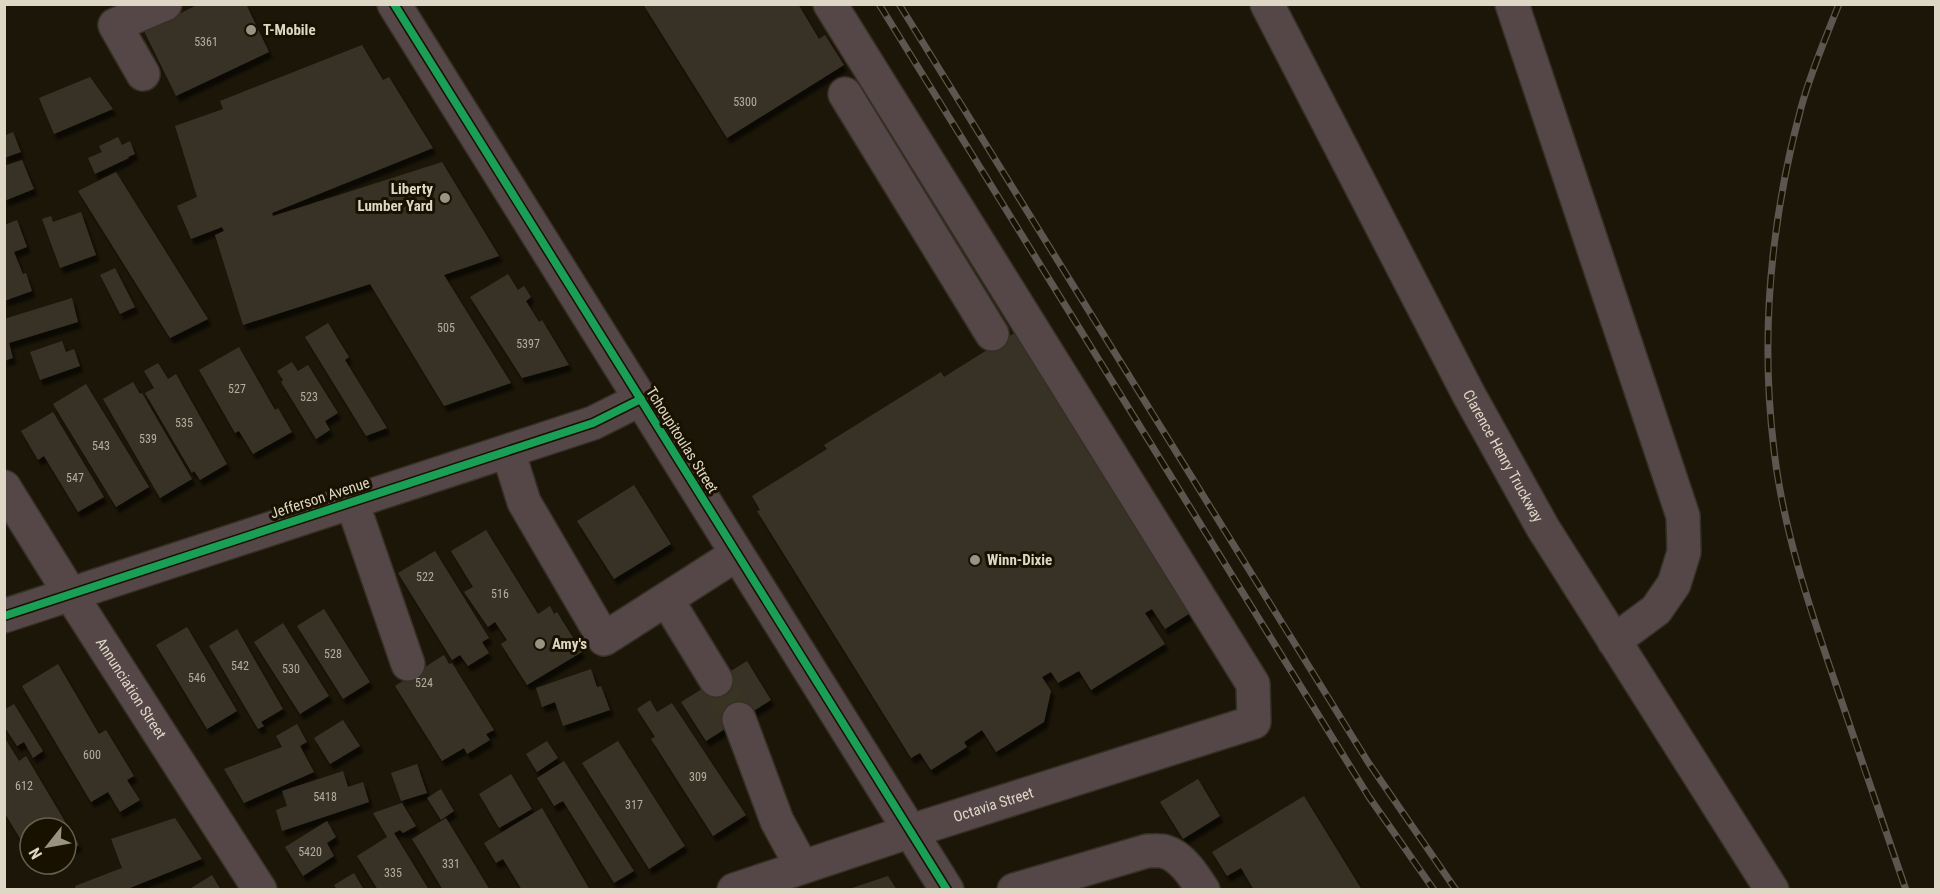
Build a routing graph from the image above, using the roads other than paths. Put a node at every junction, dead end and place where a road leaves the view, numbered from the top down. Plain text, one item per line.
1 (165, 4) edge
2 (394, 4) edge
3 (830, 4) edge
4 (1267, 4) edge
5 (1512, 4) edge
6 (143, 74) dead end
7 (845, 94) dead end
8 (992, 334) dead end
9 (641, 399) junction
10 (508, 451) junction
11 (4, 487) edge
12 (352, 502) junction
13 (737, 554) junction
14 (71, 595) junction
15 (668, 600) junction
16 (4, 616) edge
17 (1614, 640) junction
18 (408, 664) dead end
19 (716, 680) tunnel mouth
20 (739, 719) tunnel mouth
21 (911, 831) junction
22 (801, 867) junction
23 (260, 890) edge
24 (734, 890) edge
25 (948, 890) edge
26 (1014, 890) edge
27 (1203, 890) edge
28 (1772, 890) edge

1 - 6 street
2 - 9 street, Tchoupitoulas Street
3 - 21 street, Octavia Street
4 - 17 street, Clarence Henry Truckway
5 - 17 street
7 - 8 street
9 - 10 street, Jefferson Avenue
9 - 13 street, Tchoupitoulas Street
10 - 12 street, Jefferson Avenue
10 - 15 street
11 - 14 street, Annunciation Street
12 - 14 street, Jefferson Avenue
12 - 18 street
13 - 15 street
13 - 21 street, Tchoupitoulas Street
14 - 16 street, Jefferson Avenue
14 - 23 street, Annunciation Street
15 - 19 street
17 - 28 street, Clarence Henry Truckway
20 - 22 street
21 - 22 street, Octavia Street
21 - 25 street, Tchoupitoulas Street
22 - 24 street, Octavia Street
26 - 27 street

